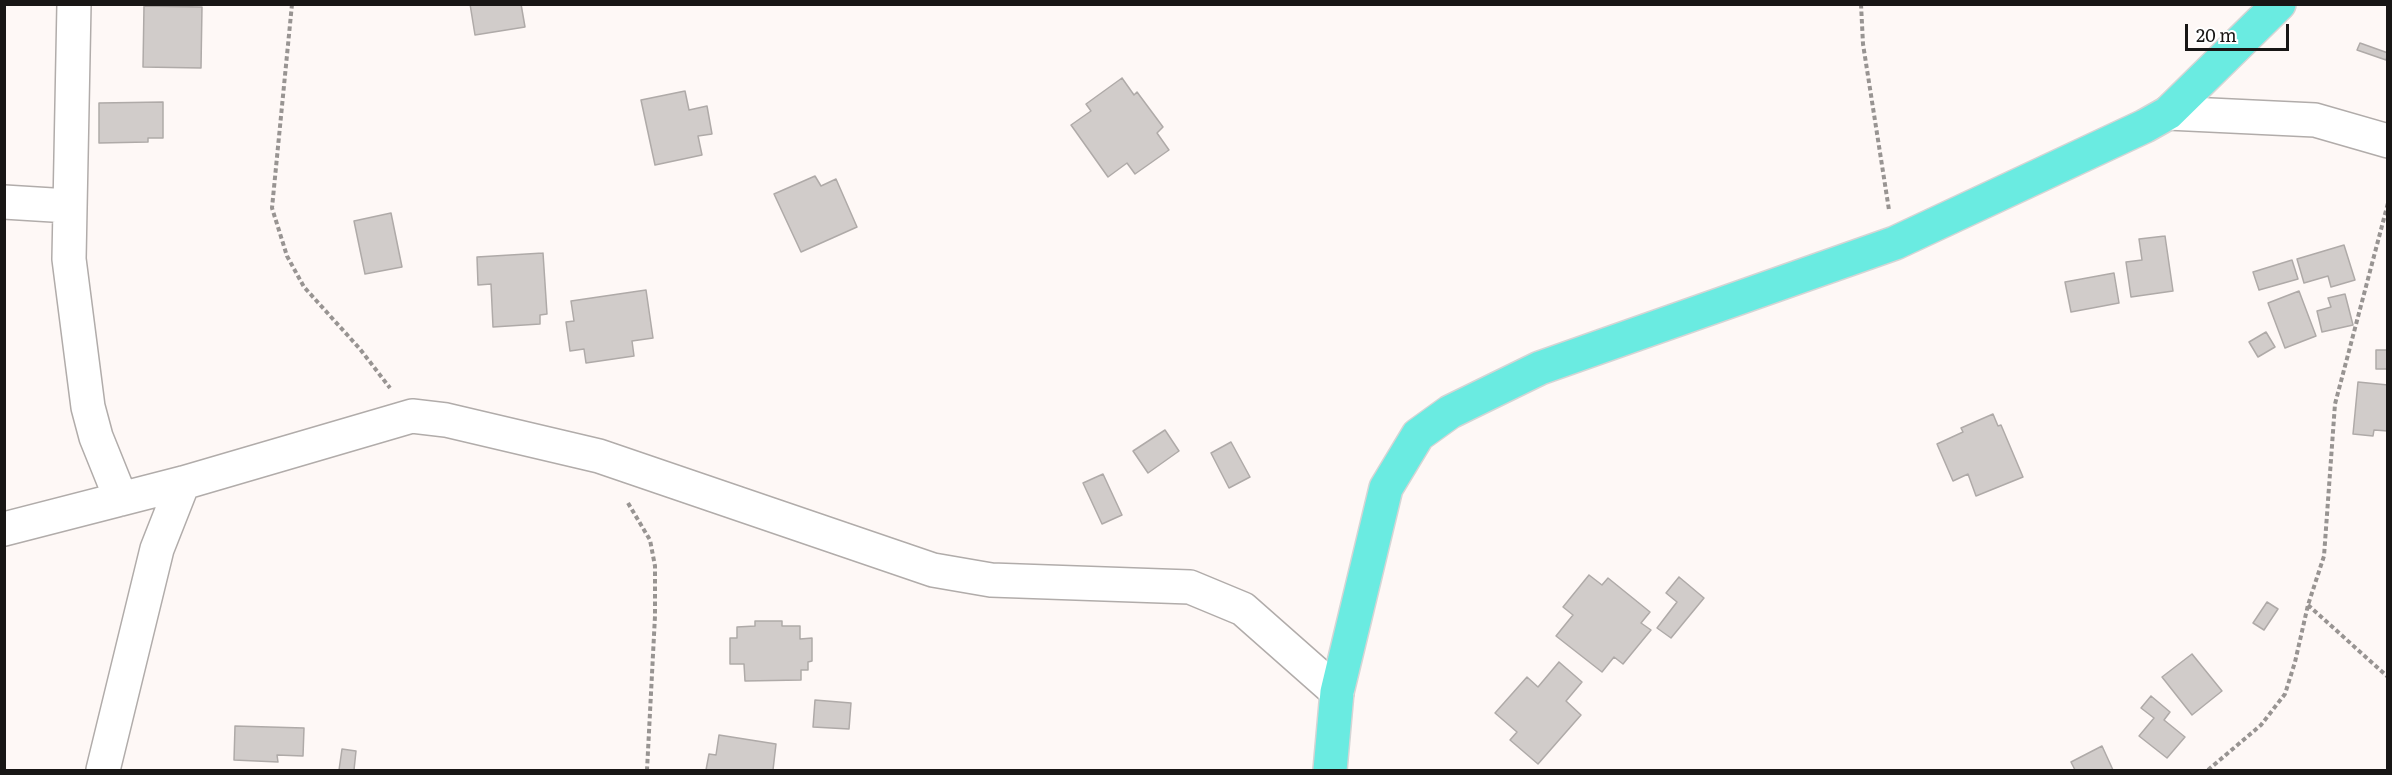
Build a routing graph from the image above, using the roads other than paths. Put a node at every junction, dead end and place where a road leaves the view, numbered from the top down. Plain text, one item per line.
1 (74, 4) edge
2 (2279, 4) edge
3 (2168, 113) junction
4 (2388, 141) edge
5 (4, 202) edge
6 (69, 206) junction
7 (183, 483) junction
8 (121, 500) junction
9 (4, 530) edge
10 (1337, 692) junction
11 (103, 771) edge
12 (1330, 771) edge

1 - 6 street
2 - 3 main road
3 - 4 street
3 - 10 main road
5 - 6 street
6 - 8 street
7 - 8 street
7 - 10 street
7 - 11 street
8 - 9 street
10 - 12 main road

